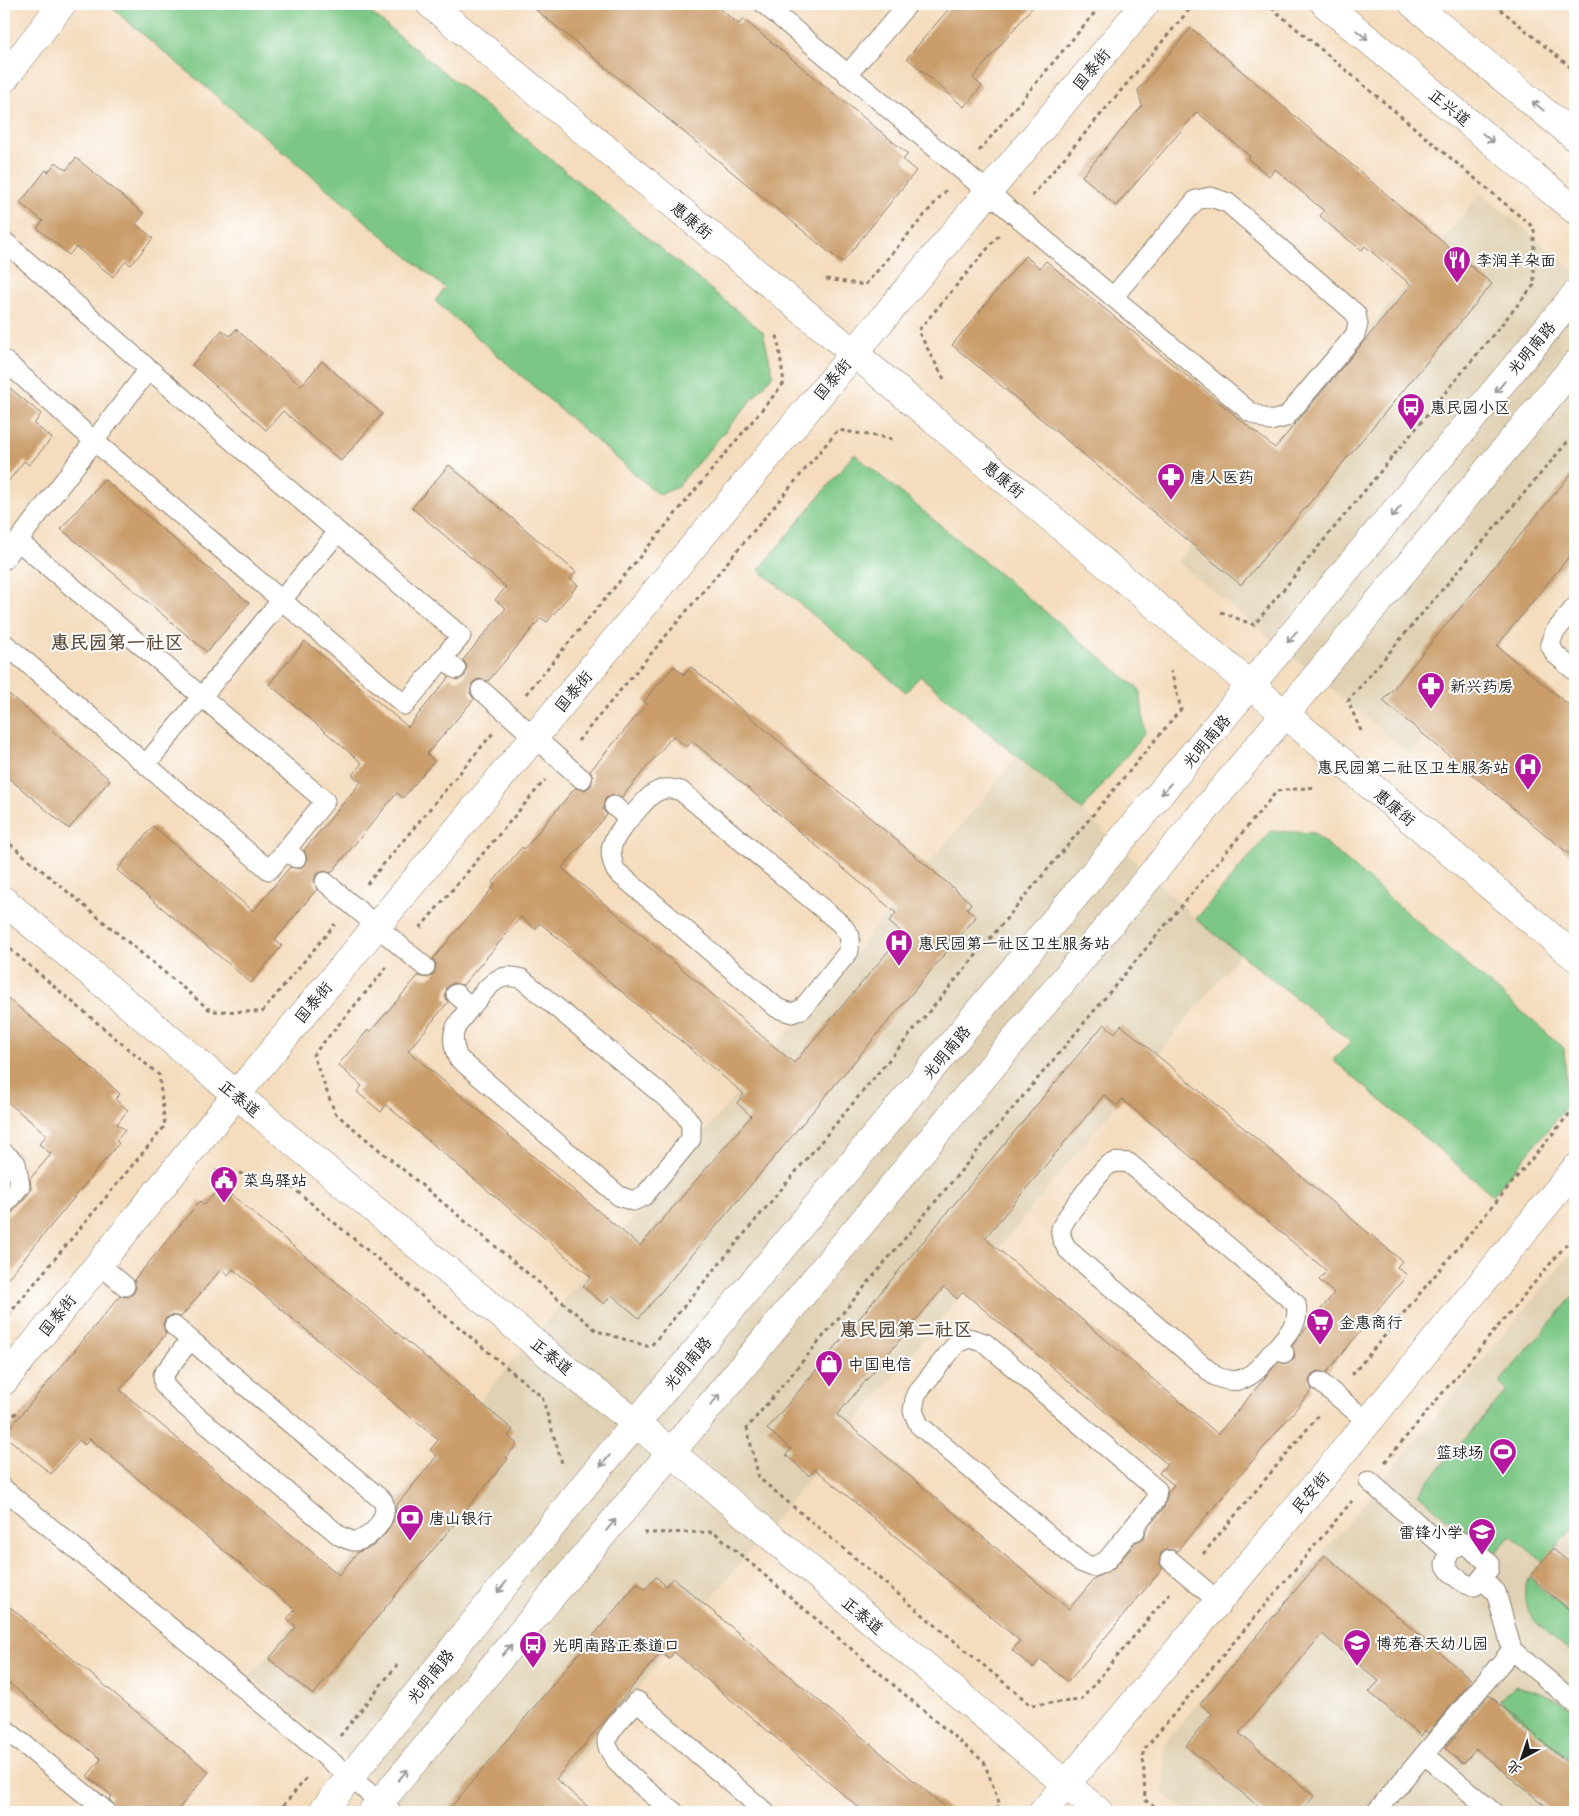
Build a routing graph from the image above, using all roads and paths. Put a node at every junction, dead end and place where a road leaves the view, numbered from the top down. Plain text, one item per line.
1 (62, 4) edge
2 (430, 4) edge
3 (764, 4) edge
4 (908, 4) edge
5 (1145, 4) edge
6 (1194, 4) edge
7 (1267, 4) edge
8 (1324, 4) edge
9 (1413, 4) edge
10 (1494, 4) edge
11 (1575, 71) edge
12 (847, 75) junction
13 (4, 79) edge
14 (1575, 137) edge
15 (988, 192) junction
16 (1575, 210) edge
17 (1016, 216) junction
18 (4, 241) edge
19 (1575, 295) edge
20 (1113, 298) junction
21 (777, 335) dead end
22 (854, 353) junction
23 (4, 360) edge
24 (1575, 365) edge
25 (149, 369) junction
26 (944, 379) dead end
27 (1575, 433) edge
28 (893, 438) dead end
29 (94, 441) junction
30 (338, 532) junction
31 (18, 541) junction
32 (4, 560) edge
33 (281, 600) junction
34 (1575, 607) edge
35 (1221, 612) dead end
36 (4, 643) edge
37 (1171, 671) dead end
38 (1575, 671) edge
39 (1251, 687) junction
40 (481, 690) dead end
41 (200, 696) junction
42 (509, 714) junction
43 (1283, 714) junction
44 (1361, 730) dead end
45 (534, 736) junction
46 (561, 760) junction
47 (146, 764) junction
48 (582, 779) dead end
49 (1316, 787) dead end
50 (614, 806) dead end
51 (629, 819) junction
52 (4, 839) edge
53 (325, 882) dead end
54 (4, 901) edge
55 (351, 904) junction
56 (377, 926) junction
57 (4, 944) edge
58 (403, 948) junction
59 (1575, 957) edge
60 (425, 968) dead end
61 (456, 994) dead end
62 (471, 1007) junction
63 (236, 1095) junction
64 (4, 1153) edge
65 (1575, 1169) edge
66 (215, 1170) dead end
67 (4, 1205) edge
68 (98, 1264) junction
69 (125, 1286) dead end
70 (4, 1320) edge
71 (174, 1326) dead end
72 (190, 1340) junction
73 (1280, 1350) joint
74 (4, 1381) edge
75 (1320, 1382) dead end
76 (1368, 1422) junction
77 (636, 1423) junction
78 (672, 1454) junction
79 (562, 1462) dead end
80 (1369, 1481) dead end
81 (4, 1489) edge
82 (1134, 1530) joint
83 (644, 1532) dead end
84 (1450, 1552) junction
85 (1170, 1560) dead end
86 (1481, 1579) junction
87 (1219, 1602) junction
88 (1512, 1650) junction
89 (1081, 1700) dead end
90 (1575, 1703) edge
91 (4, 1728) edge
92 (1144, 1751) dead end
93 (1425, 1755) junction
94 (349, 1776) junction
95 (1066, 1785) junction
96 (381, 1809) edge
97 (107, 1812) edge
98 (322, 1812) edge
99 (674, 1812) edge
100 (764, 1812) edge
101 (994, 1812) edge
102 (1043, 1812) edge
103 (1098, 1812) edge
104 (1161, 1812) edge
105 (1376, 1812) edge
106 (1493, 1812) edge

1 - 13 street
2 - 22 street, 惠康街
3 - 12 lane
4 - 12 lane
5 - 15 street, 国泰街
6 - 17 path
7 - 35 path
8 -> 16 street, 正兴道
14 -> 9 street
10 - 11 path
12 - 15 lane
15 - 17 lane
15 - 22 street, 国泰街
17 - 20 lane
17 - 26 path
18 - 25 lane
19 -> 39 street, 光明南路
20 - 20 lane
21 - 42 path
22 - 39 street, 惠康街
22 - 45 street, 国泰街
23 - 29 lane
24 - 43 street
25 - 29 lane
25 - 30 lane
27 - 44 path
28 - 46 path
29 - 31 lane
29 - 33 lane
30 - 33 lane
30 - 33 lane
31 - 32 lane
31 - 41 lane
33 - 41 lane
34 - 38 lane
36 - 47 lane
37 - 58 path
39 - 43 street, 惠康街
39 -> 77 street, 光明南路
40 - 42 lane
41 - 47 lane
41 - 47 lane
42 - 45 lane
42 - 55 path
43 - 59 street, 惠康街
78 -> 43 street
45 - 46 lane
45 - 56 street, 国泰街
46 - 48 lane
46 - 58 path
49 - 89 path
50 - 51 lane
51 - 51 lane
52 - 55 path
53 - 55 lane
54 - 63 street, 正泰道
55 - 56 lane
56 - 58 lane
56 - 63 street, 国泰街
57 - 70 path
58 - 60 lane
61 - 62 lane
62 - 62 lane
63 - 68 street, 国泰街
63 - 77 street, 正泰道
64 - 67 lane
65 - 76 street, 民安街
66 - 79 path
68 - 69 lane
68 - 74 street, 国泰街
71 - 72 lane
72 - 72 lane
73 - 73 lane
75 - 76 lane
76 - 87 street, 民安街
77 - 78 street, 正泰道
77 -> 94 street, 光明南路
78 - 95 street, 正泰道
96 -> 78 street
80 - 84 lane
81 - 94 lane
82 - 82 lane
83 - 101 path
84 - 86 lane
84 - 86 lane
85 - 87 lane
86 - 88 lane
87 - 95 street, 民安街
88 - 90 lane
88 - 93 lane
91 - 97 lane
92 - 104 path
93 - 105 lane
93 - 106 lane
94 - 96 lane
94 - 98 street, 光明南路
95 - 102 street, 民安街
95 - 103 street, 正泰道
99 - 100 lane

